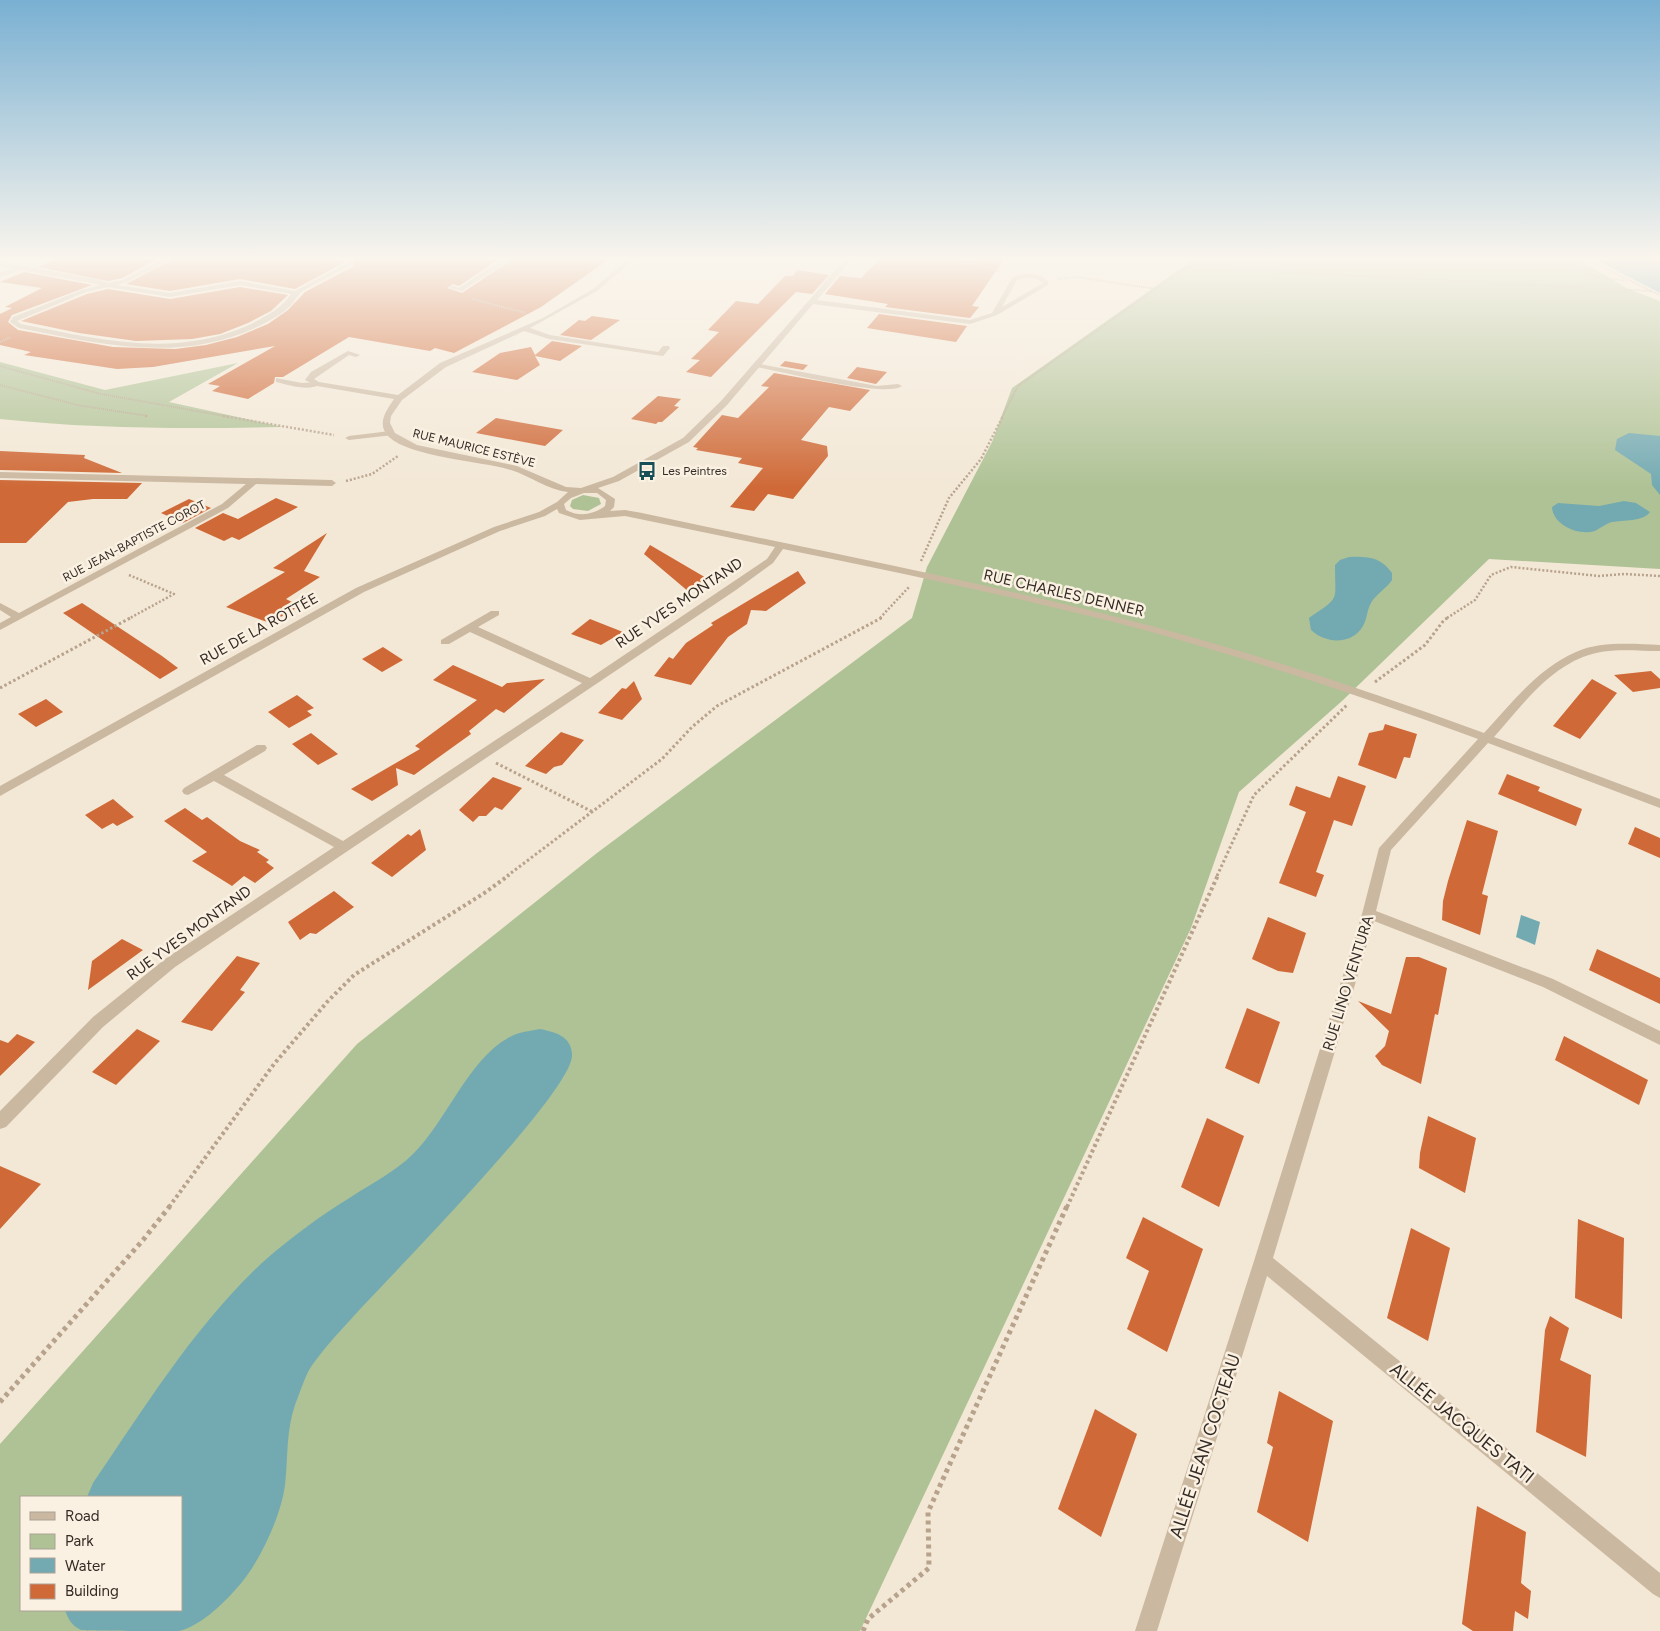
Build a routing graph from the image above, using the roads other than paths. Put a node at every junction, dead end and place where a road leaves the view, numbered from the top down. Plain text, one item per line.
1 (68, 335) edge
2 (226, 335) edge
3 (511, 335) edge
4 (543, 335) edge
5 (784, 335) edge
6 (666, 348) dead end
7 (356, 355) dead end
8 (757, 366) junction
9 (279, 380) dead end
10 (317, 384) junction
11 (898, 386) dead end
12 (400, 398) junction
13 (390, 433) junction
14 (349, 438) road end
15 (0, 475) edge
16 (616, 479) junction
17 (255, 480) junction
18 (332, 483) road end
19 (583, 491) junction
20 (563, 497) junction
21 (610, 499) junction
22 (625, 513) junction
23 (542, 514) junction
24 (566, 514) junction
25 (599, 514) junction
26 (780, 546) junction
27 (0, 606) edge
28 (495, 613) dead end
29 (19, 617) junction
30 (0, 627) edge
31 (470, 628) junction
32 (445, 642) dead end
33 (1660, 648) edge
34 (590, 682) junction
35 (1486, 737) junction
36 (261, 748) dead end
37 (214, 775) junction
38 (188, 790) dead end
39 (0, 792) edge
40 (1660, 804) edge
41 (342, 846) junction
42 (1369, 914) junction
43 (1660, 1038) edge
44 (0, 1122) edge
45 (1263, 1261) junction
46 (1660, 1587) edge
47 (1146, 1631) edge

1 - 2 street
3 - 12 street
4 - 6 street
5 - 8 street
7 - 10 street
8 - 11 street
8 - 16 street
9 - 10 street
10 - 12 street
12 - 13 street
13 - 14 street
13 - 20 street, RUE MAURICE ESTÈVE
15 - 17 street, RUE JEAN-BAPTISTE COROT
16 - 19 street
16 - 21 street
17 - 18 street, RUE JEAN-BAPTISTE COROT
17 - 29 street, RUE JEAN-BAPTISTE COROT
19 - 20 street, RUE DE LA ROTTÉE
19 - 21 street
20 - 23 street, RUE DE LA ROTTÉE
20 - 24 street
21 - 22 street, RUE CHARLES DENNER
21 - 25 street
22 - 25 street, RUE CHARLES DENNER
22 - 26 street, RUE CHARLES DENNER
23 - 24 street, RUE DE LA ROTTÉE
23 - 39 street, RUE DE LA ROTTÉE
24 - 25 street, RUE DE LA ROTTÉE
26 - 34 street, RUE YVES MONTAND
26 - 35 street, RUE CHARLES DENNER
27 - 29 street
28 - 31 street
29 - 30 street, RUE JEAN-BAPTISTE COROT
31 - 32 street
31 - 34 street
33 - 35 street, RUE LINO VENTURA
34 - 41 street, RUE YVES MONTAND
35 - 40 street, RUE CHARLES DENNER
35 - 42 street, RUE LINO VENTURA
36 - 37 street
37 - 38 street
37 - 41 street
41 - 44 street, RUE YVES MONTAND
42 - 43 street
42 - 45 street, RUE LINO VENTURA
45 - 46 street, ALLÉE JACQUES TATI
45 - 47 street, ALLÉE JEAN COCTEAU

